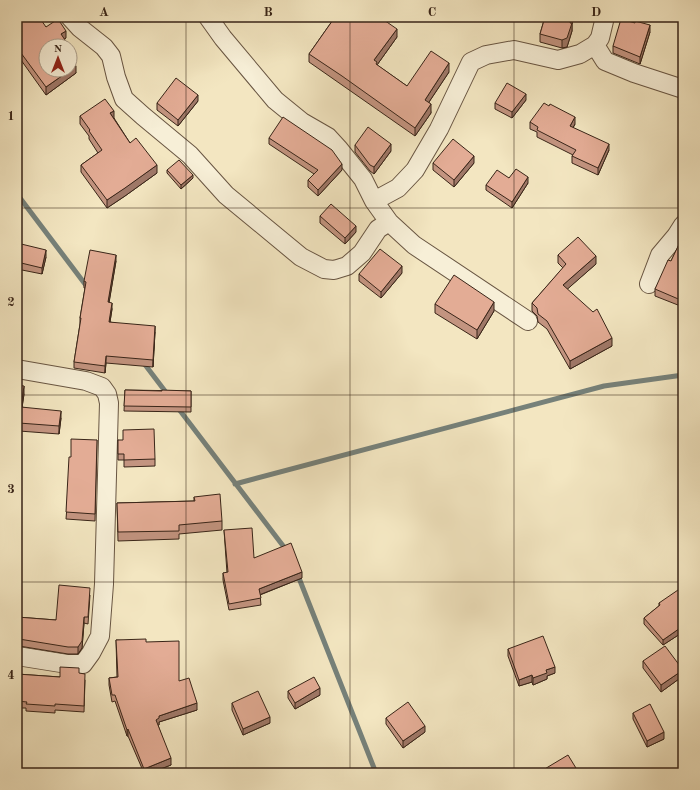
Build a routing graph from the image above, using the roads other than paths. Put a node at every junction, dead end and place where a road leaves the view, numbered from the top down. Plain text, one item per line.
1 (70, 17) edge
2 (208, 17) edge
3 (605, 17) edge
4 (595, 45) junction
5 (683, 89) edge
6 (374, 201) junction
7 (389, 222) junction
8 (683, 225) edge
9 (649, 284) dead end
10 (528, 321) dead end
11 (17, 369) edge
12 (17, 656) edge

1 - 7 street
2 - 6 street
3 - 4 street
4 - 5 street
4 - 6 street
6 - 7 street
7 - 10 street
8 - 9 street
11 - 12 street

